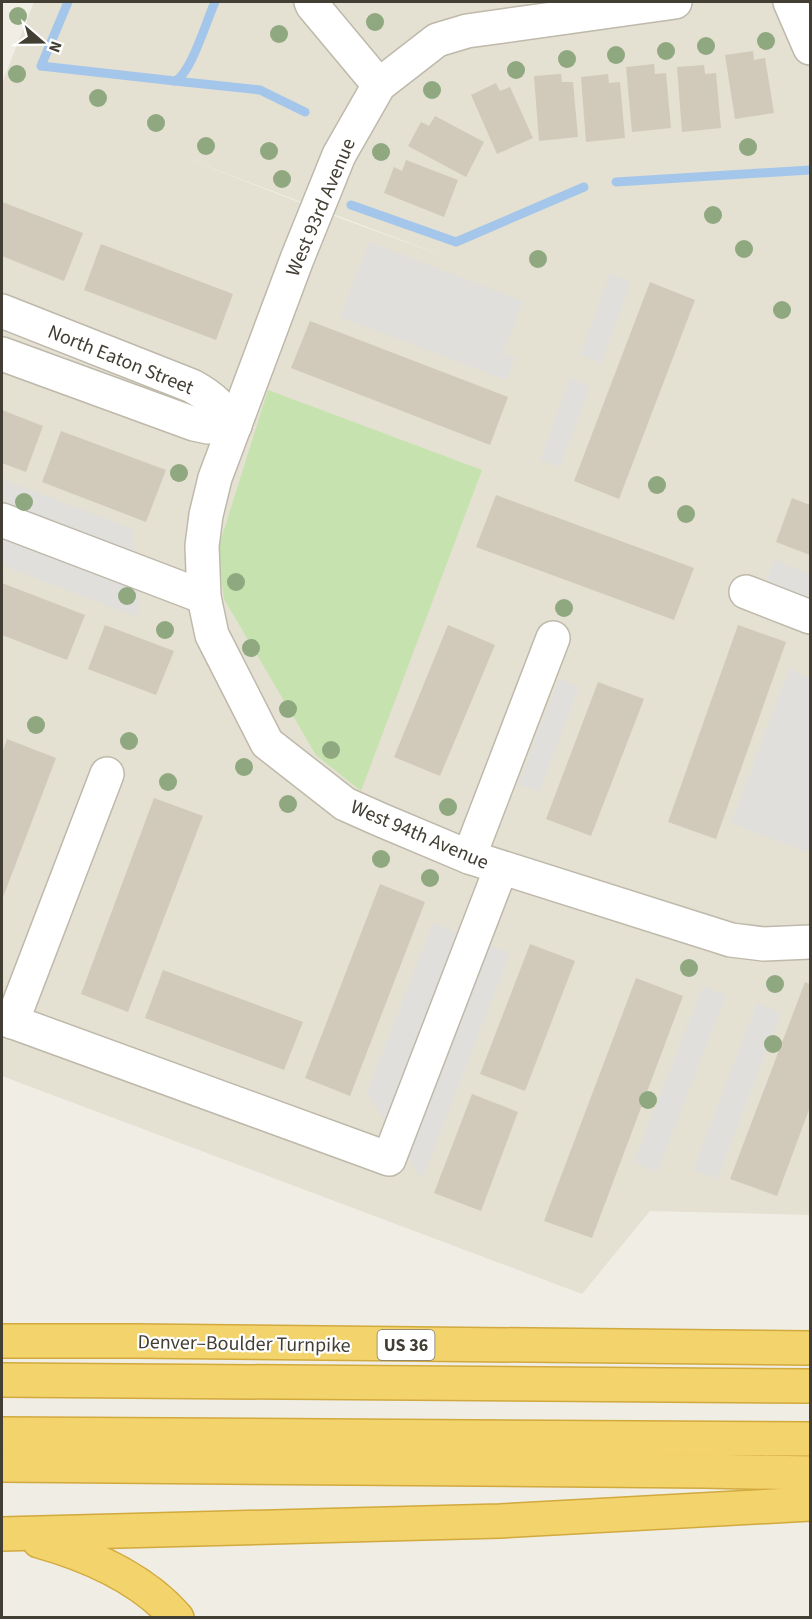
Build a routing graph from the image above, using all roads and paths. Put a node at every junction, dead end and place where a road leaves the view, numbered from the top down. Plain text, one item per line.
1 (311, 2) edge
2 (675, 2) edge
3 (790, 2) edge
4 (577, 8) edge
5 (810, 48) edge
6 (379, 85) junction
7 (2, 311) edge
8 (2, 354) edge
9 (235, 425) junction
10 (2, 520) edge
11 (746, 592) dead end
12 (204, 597) junction
13 (810, 616) edge
14 (553, 638) dead end
15 (108, 774) dead end
16 (470, 857) junction
17 (501, 867) junction
18 (810, 942) edge
19 (7, 1020) edge
20 (2, 1341) edge
21 (810, 1348) edge
22 (2, 1380) edge
23 (810, 1386) edge
24 (2, 1434) edge
25 (810, 1439) edge
26 (2, 1466) edge
27 (810, 1473) edge
28 (810, 1504) edge
29 (5, 1534) edge
30 (177, 1617) edge

1 - 6 street
2 - 4 street, West 93rd Avenue
3 - 5 street
4 - 6 street, West 93rd Avenue
6 - 9 street, West 93rd Avenue
7 - 9 street, North Eaton Street
8 - 9 street, North Eaton Street
9 - 12 street, West 94th Avenue
10 - 12 street
11 - 13 street
12 - 16 street, West 94th Avenue
14 - 16 street
15 - 19 street
16 - 17 street, West 94th Avenue
17 - 18 street, West 94th Avenue
17 - 19 street
20 - 21 highway, Denver–Boulder Turnpike / US 36
22 - 23 highway
24 - 25 highway
26 - 27 highway
28 - 29 highway
29 - 30 highway

